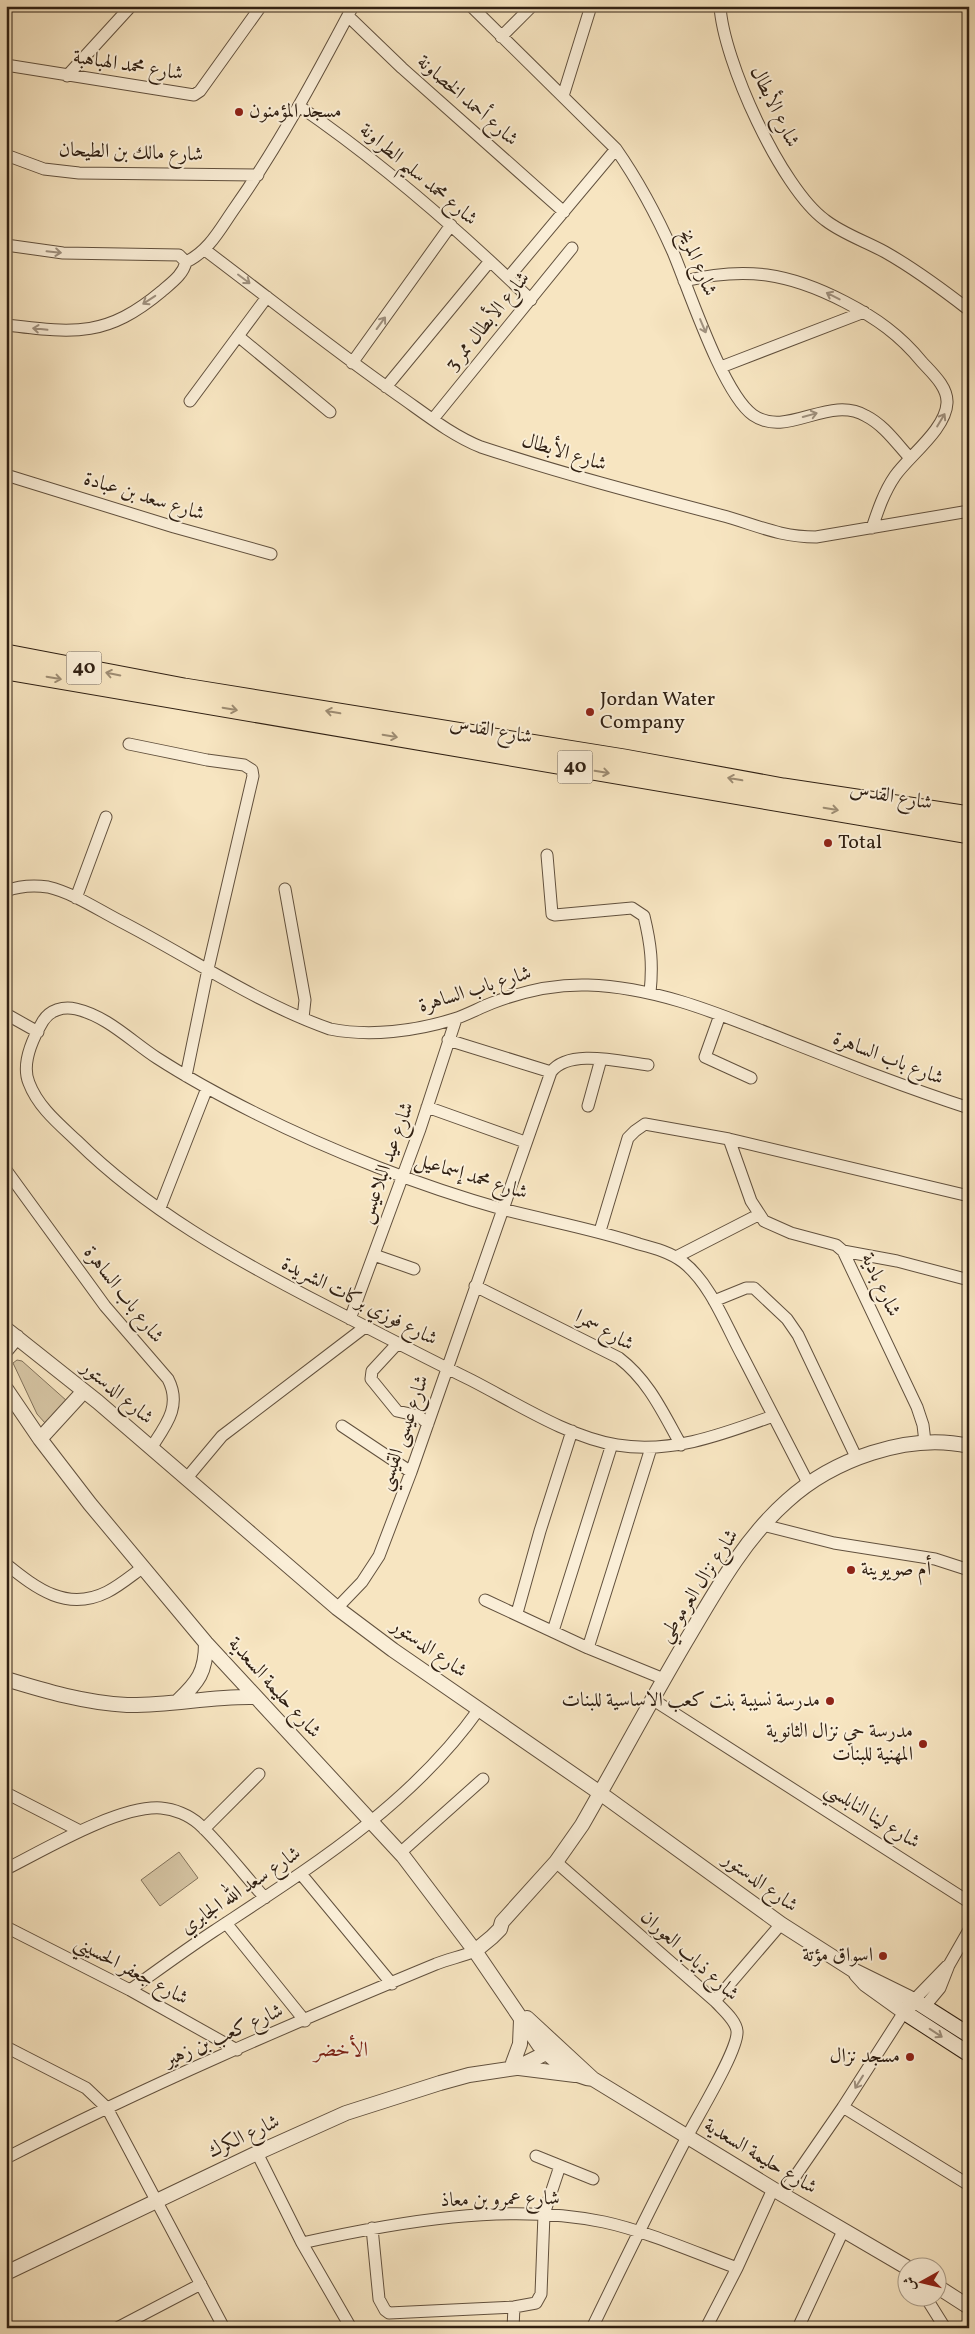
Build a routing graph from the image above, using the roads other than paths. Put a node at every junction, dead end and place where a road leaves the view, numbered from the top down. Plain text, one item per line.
1 (131, 6) edge
2 (260, 6) edge
3 (471, 6) edge
4 (532, 6) edge
5 (591, 6) edge
6 (720, 6) edge
7 (350, 11) edge
8 (501, 37) junction
9 (6, 65) edge
10 (67, 76) junction
11 (563, 96) junction
12 (299, 106) junction
13 (616, 149) junction
14 (6, 155) edge
15 (258, 175) junction
16 (564, 212) junction
17 (452, 226) junction
18 (6, 245) edge
19 (572, 248) dead end
20 (205, 250) junction
21 (490, 261) junction
22 (186, 265) junction
23 (508, 278) junction
24 (684, 281) junction
25 (268, 297) junction
26 (531, 300) junction
27 (969, 310) edge
28 (864, 312) junction
29 (6, 325) edge
30 (238, 336) junction
31 (352, 363) junction
32 (721, 367) junction
33 (386, 387) junction
34 (190, 401) dead end
35 (330, 412) dead end
36 (433, 419) junction
37 (910, 458) junction
38 (6, 474) edge
39 (969, 511) edge
40 (872, 528) junction
41 (271, 554) dead end
42 (6, 654) edge
43 (6, 670) edge
44 (128, 744) dead end
45 (969, 816) edge
46 (106, 817) dead end
47 (969, 834) edge
48 (547, 855) dead end
49 (285, 889) dead end
50 (6, 891) edge
51 (76, 898) junction
52 (208, 970) junction
53 (650, 993) junction
54 (6, 1014) edge
55 (720, 1015) junction
56 (303, 1018) junction
57 (456, 1019) junction
58 (38, 1032) junction
59 (448, 1040) junction
60 (602, 1059) junction
61 (648, 1065) dead end
62 (550, 1072) junction
63 (186, 1076) junction
64 (750, 1078) dead end
65 (206, 1088) junction
66 (588, 1106) dead end
67 (427, 1107) junction
68 (969, 1108) edge
69 (729, 1139) junction
70 (526, 1142) junction
71 (6, 1170) edge
72 (403, 1175) junction
73 (969, 1196) edge
74 (160, 1208) junction
75 (502, 1209) junction
76 (758, 1215) junction
77 (600, 1231) junction
78 (843, 1251) junction
79 (374, 1255) junction
80 (676, 1257) junction
81 (414, 1270) dead end
82 (969, 1280) edge
83 (475, 1286) junction
84 (714, 1301) junction
85 (350, 1319) junction
86 (365, 1326) junction
87 (11, 1333) edge
88 (397, 1344) junction
89 (6, 1350) edge
90 (446, 1368) junction
91 (6, 1389) edge
92 (84, 1391) junction
93 (773, 1416) junction
94 (428, 1424) junction
95 (342, 1426) dead end
96 (572, 1431) junction
97 (40, 1440) junction
98 (925, 1442) junction
99 (612, 1444) junction
100 (681, 1445) junction
101 (969, 1446) edge
102 (151, 1448) junction
103 (651, 1448) junction
104 (857, 1459) junction
105 (411, 1472) junction
106 (186, 1479) junction
107 (808, 1483) junction
108 (764, 1525) junction
109 (6, 1564) edge
110 (142, 1568) junction
111 (969, 1570) edge
112 (485, 1600) dead end
113 (336, 1608) junction
114 (516, 1613) junction
115 (554, 1631) junction
116 (206, 1643) junction
117 (588, 1648) junction
118 (6, 1679) edge
119 (664, 1680) junction
120 (254, 1697) junction
121 (652, 1699) junction
122 (178, 1701) junction
123 (479, 1709) junction
124 (259, 1774) dead end
125 (483, 1779) dead end
126 (6, 1792) edge
127 (600, 1793) junction
128 (372, 1822) junction
129 (204, 1829) junction
130 (80, 1831) junction
131 (400, 1853) junction
132 (556, 1862) junction
133 (6, 1870) edge
134 (301, 1874) junction
135 (265, 1898) junction
136 (969, 1902) edge
137 (226, 1923) junction
138 (781, 1924) junction
139 (6, 1927) edge
140 (969, 1930) edge
141 (473, 1947) junction
142 (853, 1970) junction
143 (392, 1984) junction
144 (130, 1990) junction
145 (715, 2001) junction
146 (920, 2003) junction
147 (519, 2014) junction
148 (909, 2015) junction
149 (305, 2021) junction
150 (969, 2035) edge
151 (548, 2046) junction
152 (6, 2047) edge
153 (237, 2050) junction
154 (969, 2054) edge
155 (513, 2066) junction
156 (587, 2077) junction
157 (843, 2107) junction
158 (107, 2108) junction
159 (687, 2136) junction
160 (257, 2152) junction
161 (536, 2156) dead end
162 (6, 2158) edge
163 (560, 2166) junction
164 (593, 2179) dead end
165 (969, 2185) edge
166 (778, 2192) junction
167 (155, 2201) junction
168 (544, 2214) junction
169 (372, 2228) junction
170 (843, 2231) junction
171 (639, 2233) junction
172 (302, 2244) junction
173 (898, 2262) edge
174 (737, 2268) junction
175 (6, 2273) edge
176 (201, 2284) junction
177 (948, 2293) edge
178 (931, 2306) edge
179 (969, 2306) edge
180 (514, 2307) junction
181 (117, 2328) edge
182 (224, 2328) edge
183 (351, 2328) edge
184 (513, 2328) edge
185 (592, 2328) edge
186 (706, 2328) edge
187 (798, 2328) edge
188 (945, 2328) edge

1 - 10 street
2 - 10 street, شارع محمد الهباهبة
3 - 8 street, شارع المريخ
4 - 8 street
5 - 11 street
6 - 27 street, شارع الأبطال
7 - 12 street
7 - 16 street, شارع أحمد الخصاونة
8 - 11 street, شارع المريخ
9 - 10 street, شارع محمد الهباهبة
11 - 13 street, شارع المريخ
12 - 15 street
12 - 17 street, شارع محمد سليم الطراونة
13 - 16 street
13 - 24 street, شارع المريخ
14 - 15 street, شارع مالك بن الطيحان
15 - 20 street
16 - 23 street
17 - 21 street, شارع محمد سليم الطراونة
31 -> 17 street
18 -> 22 street
19 - 26 street, شارع الأبطال ممر 3
20 - 22 street
20 -> 25 street, شارع الأبطال
21 - 23 street, شارع محمد سليم الطراونة
21 - 33 street
22 -> 29 street
23 - 26 street, شارع محمد سليم الطراونة
28 -> 24 street
24 -> 32 street, شارع المريخ
25 - 30 street
25 - 31 street, شارع الأبطال
26 - 36 street, شارع الأبطال ممر 3
28 - 32 street
37 -> 28 street
30 - 34 street
30 - 35 street
31 - 33 street, شارع الأبطال
32 -> 37 street, شارع المريخ
33 - 36 street, شارع الأبطال
36 - 40 street, شارع الأبطال
37 - 40 street
38 - 41 street, شارع سعد بن عبادة
39 - 40 street, شارع الأبطال
45 -> 42 highway, شارع القدس / 40
43 -> 47 highway, شارع القدس / 40
44 - 52 street
46 - 51 street
48 - 53 street
49 - 56 street
50 - 51 street, شارع باب الساهرة
51 - 52 street, شارع باب الساهرة
52 - 56 street, شارع باب الساهرة
52 - 63 street
53 - 55 street, شارع باب الساهرة
53 - 57 street, شارع باب الساهرة
54 - 58 street
55 - 64 street
55 - 68 street, شارع باب الساهرة
56 - 57 street, شارع باب الساهرة
57 - 59 street, شارع عيد البلاعيس
58 - 63 street, شارع محمد إسماعيل
58 - 74 street, شارع فوزي بركات الشريدة
59 - 62 street
59 - 67 street, شارع عيد البلاعيس
60 - 61 street
60 - 62 street
60 - 66 street
62 - 70 street, شارع عيسى القيسي
63 - 65 street, شارع محمد إسماعيل
65 - 72 street, شارع محمد إسماعيل
65 - 74 street
67 - 70 street
67 - 72 street, شارع عيد البلاعيس
69 - 73 street
69 - 76 street
69 - 77 street
70 - 75 street, شارع عيسى القيسي
71 - 102 street, شارع باب الساهرة
72 - 75 street, شارع محمد إسماعيل
72 - 79 street, شارع عيد البلاعيس
74 - 85 street, شارع فوزي بركات الشريدة
75 - 77 street, شارع محمد إسماعيل
75 - 83 street, شارع عيسى القيسي
76 - 78 street, شارع بادية
76 - 80 street
77 - 80 street, شارع محمد إسماعيل
78 - 82 street
78 - 98 street, شارع بادية
79 - 81 street
79 - 85 street, شارع عيد البلاعيس
80 - 84 street, شارع محمد إسماعيل
83 - 90 street, شارع عيسى القيسي
83 - 100 street, شارع سمرا
84 - 93 street, شارع محمد إسماعيل
84 - 104 street
85 - 86 street, شارع فوزي بركات الشريدة
86 - 88 street, شارع فوزي بركات الشريدة
86 - 106 street
87 - 89 street
87 - 92 street, شارع الدستور
88 - 90 street, شارع فوزي بركات الشريدة
88 - 94 street
90 - 94 street, شارع عيسى القيسي
90 - 96 street, شارع فوزي بركات الشريدة
91 - 97 street, شارع حليمة السعدية
92 - 97 street
92 - 102 street, شارع الدستور
93 - 100 street, شارع فوزي بركات الشريدة
93 - 107 street, شارع محمد إسماعيل
94 - 105 street, شارع عيسى القيسي
95 - 105 street
96 - 99 street, شارع فوزي بركات الشريدة
96 - 114 street
97 - 110 street, شارع حليمة السعدية
98 - 101 street, شارع نزال العرموطي
98 - 104 street, شارع نزال العرموطي
99 - 103 street, شارع فوزي بركات الشريدة
99 - 115 street
100 - 103 street, شارع فوزي بركات الشريدة
102 - 106 street, شارع الدستور
103 - 117 street
104 - 107 street, شارع نزال العرموطي
105 - 113 street, شارع عيسى القيسي
106 - 113 street, شارع الدستور
107 - 108 street, شارع نزال العرموطي
108 - 111 street
108 - 119 street, شارع نزال العرموطي
109 - 110 street
110 - 116 street, شارع حليمة السعدية
112 - 114 street
113 - 123 street, شارع الدستور
114 - 115 street
115 - 117 street
116 - 120 street, شارع حليمة السعدية
116 - 122 street
117 - 119 street
118 - 122 street
119 - 121 street, شارع نزال العرموطي
120 - 122 street
120 - 128 street, شارع حليمة السعدية
121 - 127 street, شارع نزال العرموطي
121 - 136 street, شارع لينا النابلسي
123 - 127 street, شارع الدستور
123 - 128 street, شارع سعد الله الجابري
124 - 129 street
125 - 131 street
126 - 130 street
127 - 132 street, شارع نزال العرموطي
127 - 138 street, شارع الدستور
128 - 131 street, شارع حليمة السعدية
128 - 134 street, شارع سعد الله الجابري
129 - 130 street
129 - 135 street
130 - 133 street
131 - 141 street, شارع حليمة السعدية
132 - 141 street, شارع نزال العرموطي
132 - 145 street, شارع ذياب العوران
134 - 135 street, شارع سعد الله الجابري
134 - 143 street
135 - 137 street, شارع سعد الله الجابري
137 - 144 street, شارع سعد الله الجابري
137 - 149 street
138 - 142 street, شارع الدستور
138 - 145 street
139 - 144 street, شارع جعفر الحسيني
140 - 146 street
141 - 143 street, شارع كعب بن زهير
141 - 147 street, شارع حليمة السعدية
142 - 146 street, شارع الدستور
142 - 148 street, شارع الدستور
143 - 149 street, شارع كعب بن زهير
144 - 153 street, شارع جعفر الحسيني
145 - 159 street, شارع ذياب العوران
146 - 148 main road
146 - 150 main road, شارع الدستور
147 - 151 street, شارع حليمة السعدية
147 - 155 street
148 -> 154 main road, شارع الدستور
148 -> 157 street
149 - 153 street, شارع كعب بن زهير
151 - 155 street, شارع الكرك
151 - 156 street, شارع حليمة السعدية
152 - 158 street
153 - 158 street, شارع كعب بن زهير
155 - 156 street
155 - 160 street, شارع الكرك
156 - 159 street, شارع حليمة السعدية
157 - 165 street
157 - 166 street
158 - 162 street, شارع كعب بن زهير
158 - 167 street
159 - 166 street, شارع حليمة السعدية
159 - 171 street, شارع ذياب العوران
160 - 167 street, شارع الكرك
160 - 172 street
161 - 163 street
163 - 164 street
163 - 168 street
166 - 170 street, شارع حليمة السعدية
166 - 174 street
167 - 175 street, شارع الكرك
167 - 176 street
168 - 169 street, شارع عمرو بن معاذ
168 - 171 street, شارع عمرو بن معاذ
168 - 180 street
169 - 172 street, شارع عمرو بن معاذ
169 - 180 street
170 - 173 street, شارع حليمة السعدية
170 - 187 street
171 - 174 street, شارع عمرو بن معاذ
171 - 185 street, شارع ذياب العوران
172 - 183 street
174 - 186 street
176 - 181 street
176 - 182 street
177 - 179 street
178 - 188 street
180 - 184 street

